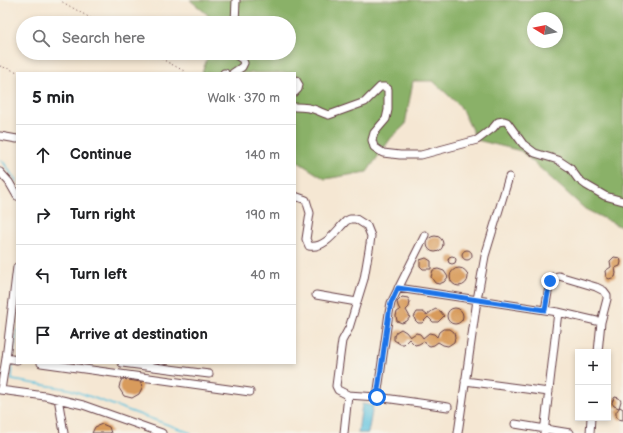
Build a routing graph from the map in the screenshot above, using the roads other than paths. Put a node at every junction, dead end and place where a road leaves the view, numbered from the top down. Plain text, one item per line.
1 (236, 0) edge
2 (235, 16) edge
3 (242, 60) edge
4 (234, 72) edge
5 (296, 80) edge
6 (296, 91) edge
7 (296, 107) edge
8 (0, 136) edge
9 (16, 139) edge
10 (0, 172) edge
11 (510, 177) dead end
12 (16, 194) edge
13 (296, 196) edge
14 (623, 201) edge
15 (425, 235) dead end
16 (16, 275) edge
17 (398, 288) junction
18 (316, 295) dead end
19 (477, 300) junction
20 (357, 302) junction
21 (545, 310) junction
22 (558, 312) junction
23 (601, 322) junction
24 (598, 349) edge
25 (6, 358) junction
26 (16, 360) edge
27 (48, 364) edge
28 (130, 364) edge
29 (209, 374) dead end
30 (465, 381) junction
31 (1, 390) edge
32 (250, 392) dead end
33 (549, 392) junction
34 (348, 395) junction
35 (377, 397) junction
36 (58, 398) junction
37 (448, 407) dead end
38 (591, 421) edge
39 (515, 424) dead end
40 (545, 431) edge
41 (64, 433) edge
42 (162, 433) edge
43 (344, 433) edge
44 (458, 433) edge
45 (570, 433) edge
46 (590, 433) edge

1 - 2 street
3 - 4 street
5 - 6 street
7 - 14 street
8 - 9 street
10 - 12 street
11 - 19 street
13 - 20 street
15 - 17 street
16 - 25 street
17 - 19 street
17 - 35 street
18 - 20 street
19 - 21 street
19 - 30 street
20 - 34 street
21 - 22 street
21 - 23 street
22 - 23 street
22 - 33 street
23 - 24 street
25 - 26 street
25 - 31 street
27 - 32 street
28 - 29 street
30 - 33 street
30 - 44 street
31 - 36 street
33 - 40 street
34 - 35 street
34 - 43 street
35 - 37 street
36 - 41 street
36 - 42 street
38 - 46 street
39 - 40 street
40 - 45 street

